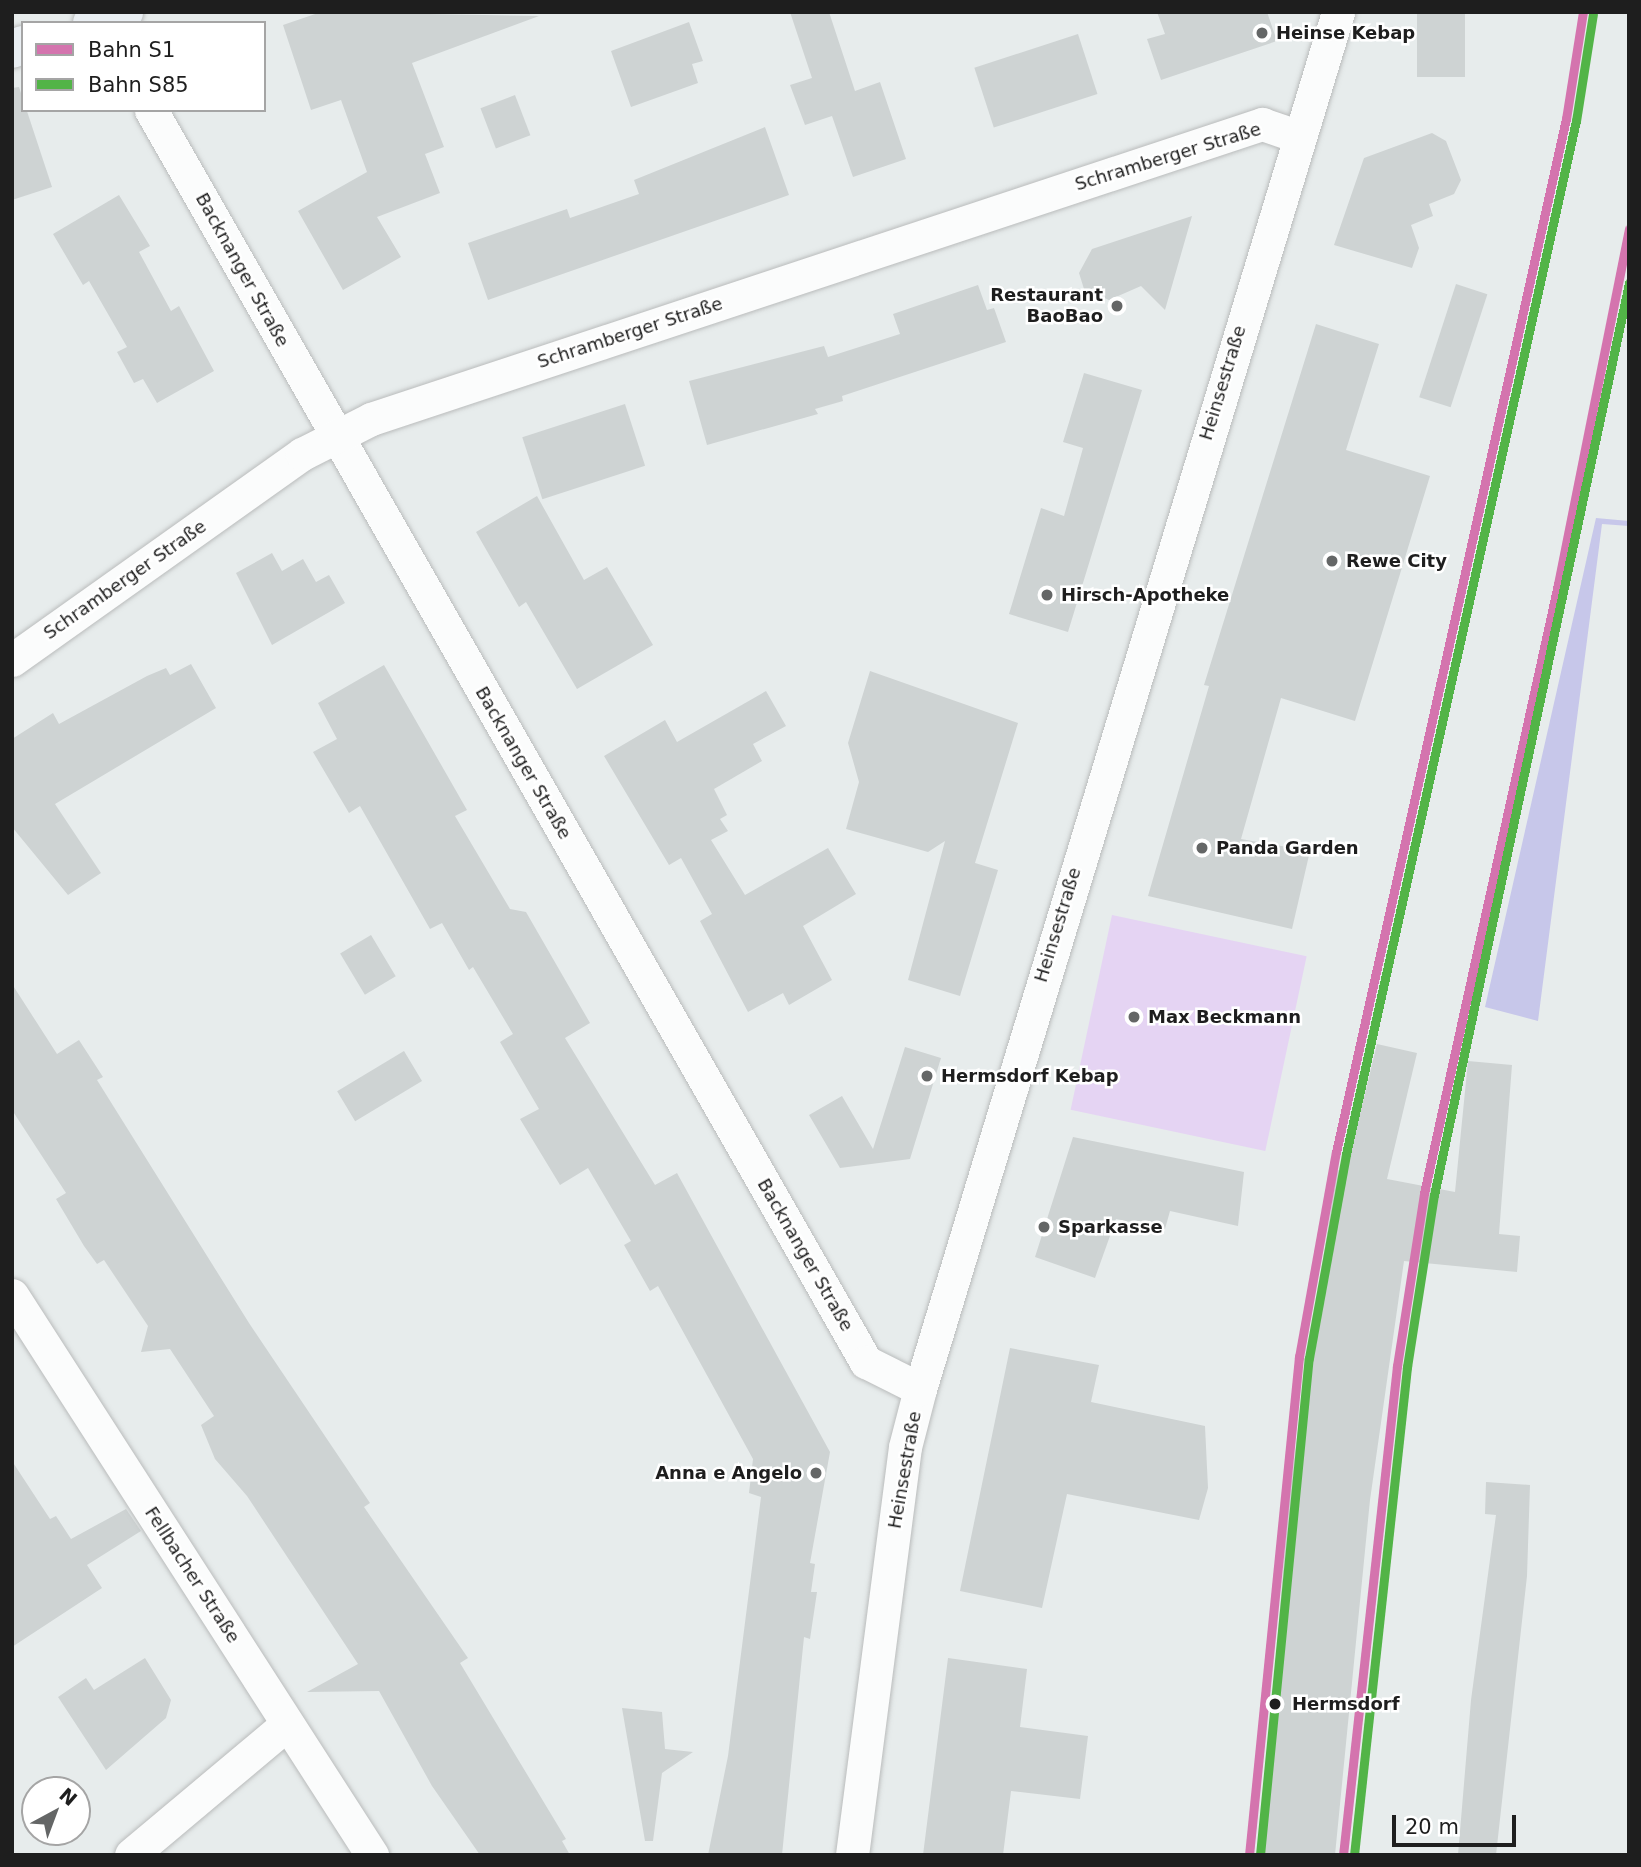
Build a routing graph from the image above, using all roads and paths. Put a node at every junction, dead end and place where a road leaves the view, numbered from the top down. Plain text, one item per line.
1 (1338, 12) edge
2 (152, 112) edge
3 (1299, 137) junction
4 (337, 436) junction
5 (12, 660) edge
6 (12, 1295) edge
7 (920, 1389) junction
8 (287, 1724) junction
9 (131, 1855) edge
10 (372, 1855) edge
11 (852, 1855) edge

1 - 3 street, Heinsestraße
2 - 4 street, Backnanger Straße
3 - 4 street, Schramberger Straße
3 - 7 street, Heinsestraße
4 - 5 street, Schramberger Straße
4 - 7 street, Backnanger Straße
6 - 8 street, Fellbacher Straße
7 - 11 street, Heinsestraße
8 - 9 street
8 - 10 street, Fellbacher Straße

